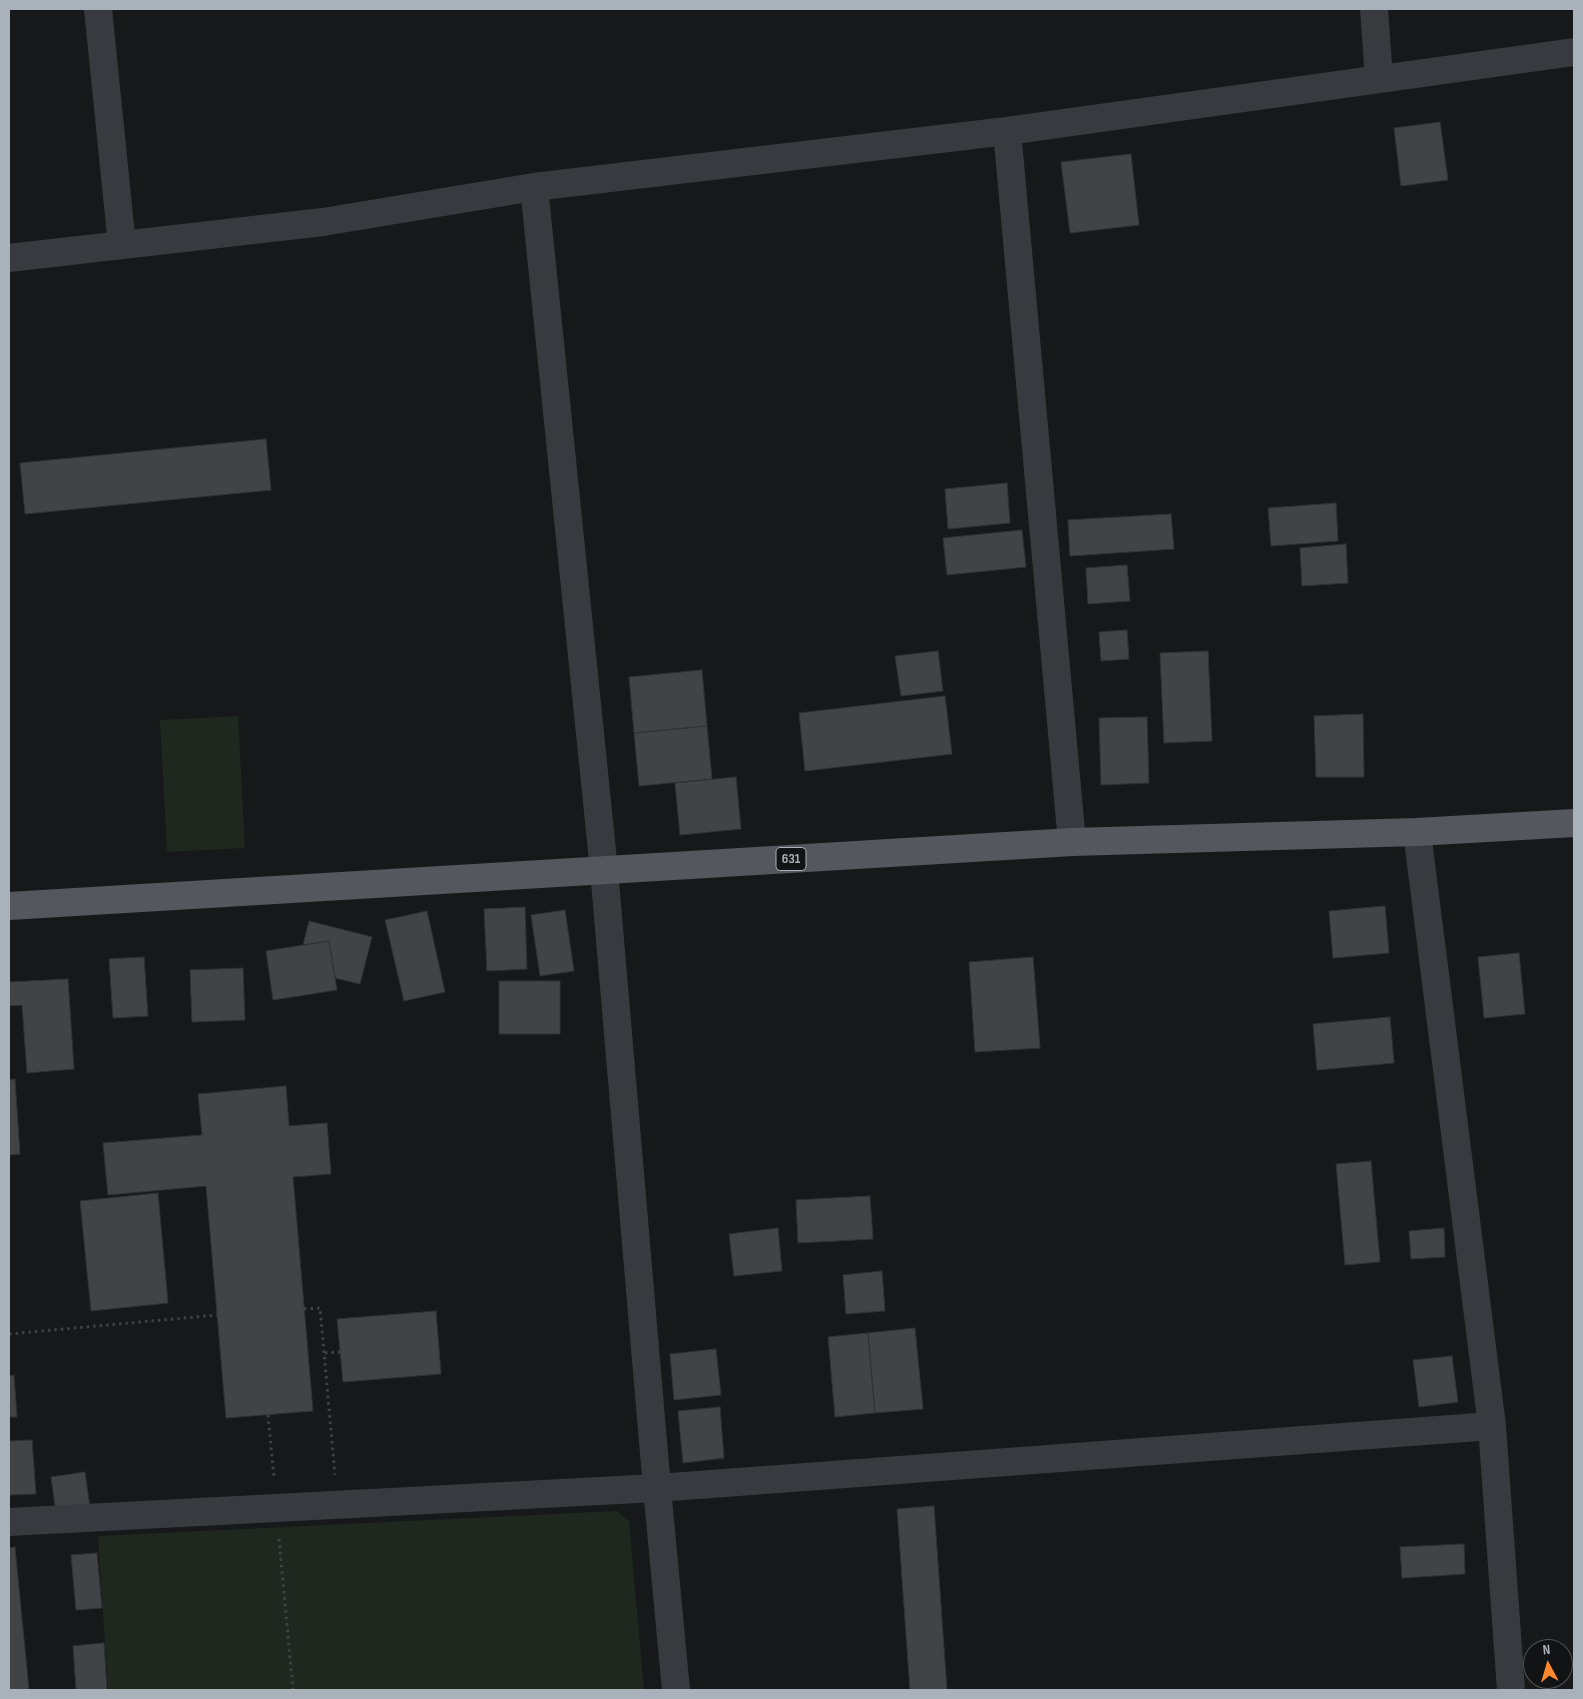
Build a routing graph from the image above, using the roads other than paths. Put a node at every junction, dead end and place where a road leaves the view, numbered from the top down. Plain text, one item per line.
1 (98, 9) edge
2 (1374, 9) edge
3 (1574, 52) edge
4 (1379, 78) junction
5 (1007, 131) junction
6 (534, 187) junction
7 (122, 245) junction
8 (9, 258) edge
9 (1574, 823) edge
10 (1417, 832) junction
11 (1072, 842) junction
12 (604, 870) junction
13 (9, 906) edge
14 (1492, 1426) junction
15 (657, 1488) junction
16 (9, 1522) edge
17 (676, 1690) edge
18 (1511, 1690) edge

1 - 7 street
2 - 4 street
3 - 4 street
4 - 5 street
5 - 6 street
5 - 11 street
6 - 7 street
6 - 12 street
7 - 8 street
9 - 10 main road, 631
10 - 11 main road, 631
10 - 14 street
11 - 12 main road, 631
12 - 13 main road, 631
12 - 15 street
14 - 15 street
14 - 18 street
15 - 16 street
15 - 17 street

